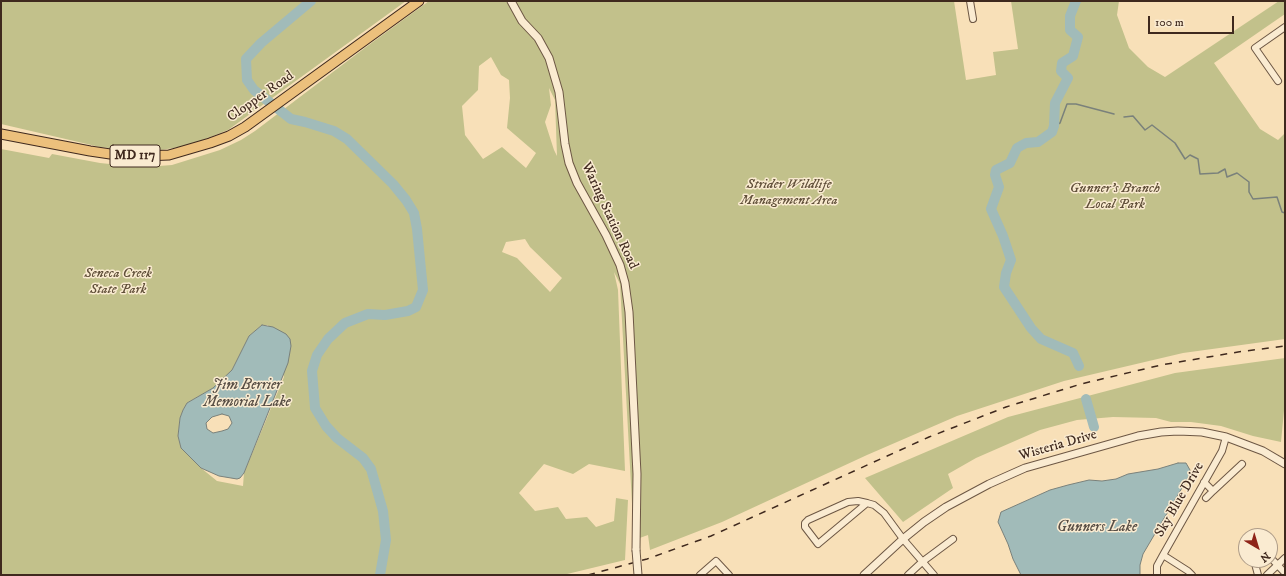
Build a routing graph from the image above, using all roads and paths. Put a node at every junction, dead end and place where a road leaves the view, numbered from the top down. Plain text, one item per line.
1 (419, 1) edge
2 (511, 1) edge
3 (970, 1) edge
4 (973, 19) dead end
5 (1285, 27) edge
6 (1278, 81) dead end
7 (1, 134) edge
8 (1226, 437) junction
9 (1242, 464) dead end
10 (1285, 464) edge
11 (1204, 482) junction
12 (1213, 491) junction
13 (1206, 498) dead end
14 (867, 503) junction
15 (903, 539) junction
16 (953, 540) dead end
17 (1162, 555) junction
18 (1285, 558) edge
19 (922, 562) junction
20 (1278, 565) joint
21 (1275, 568) edge
22 (1285, 573) edge
23 (638, 575) edge
24 (700, 575) edge
25 (729, 575) edge
26 (864, 575) edge
27 (908, 575) edge
28 (934, 575) edge
29 (1157, 575) edge
30 (1192, 575) edge
31 (1267, 575) edge

1 - 7 main road, Clopper Road / MD 117
2 - 23 street, Waring Station Road, bridge
3 - 4 street
5 - 6 street
8 - 10 street, Wisteria Drive
8 - 11 street, Sky Blue Drive
8 - 15 street, Wisteria Drive
9 - 12 street
11 - 12 street
11 - 17 street, Sky Blue Drive
12 - 13 street
14 - 14 street
14 - 15 street
15 - 19 street
15 - 26 street, Wisteria Drive
16 - 19 street
17 - 29 street, Sky Blue Drive
17 - 30 street
18 - 20 street
19 - 27 street
19 - 28 street
20 - 22 street
21 - 31 street
24 - 25 street

